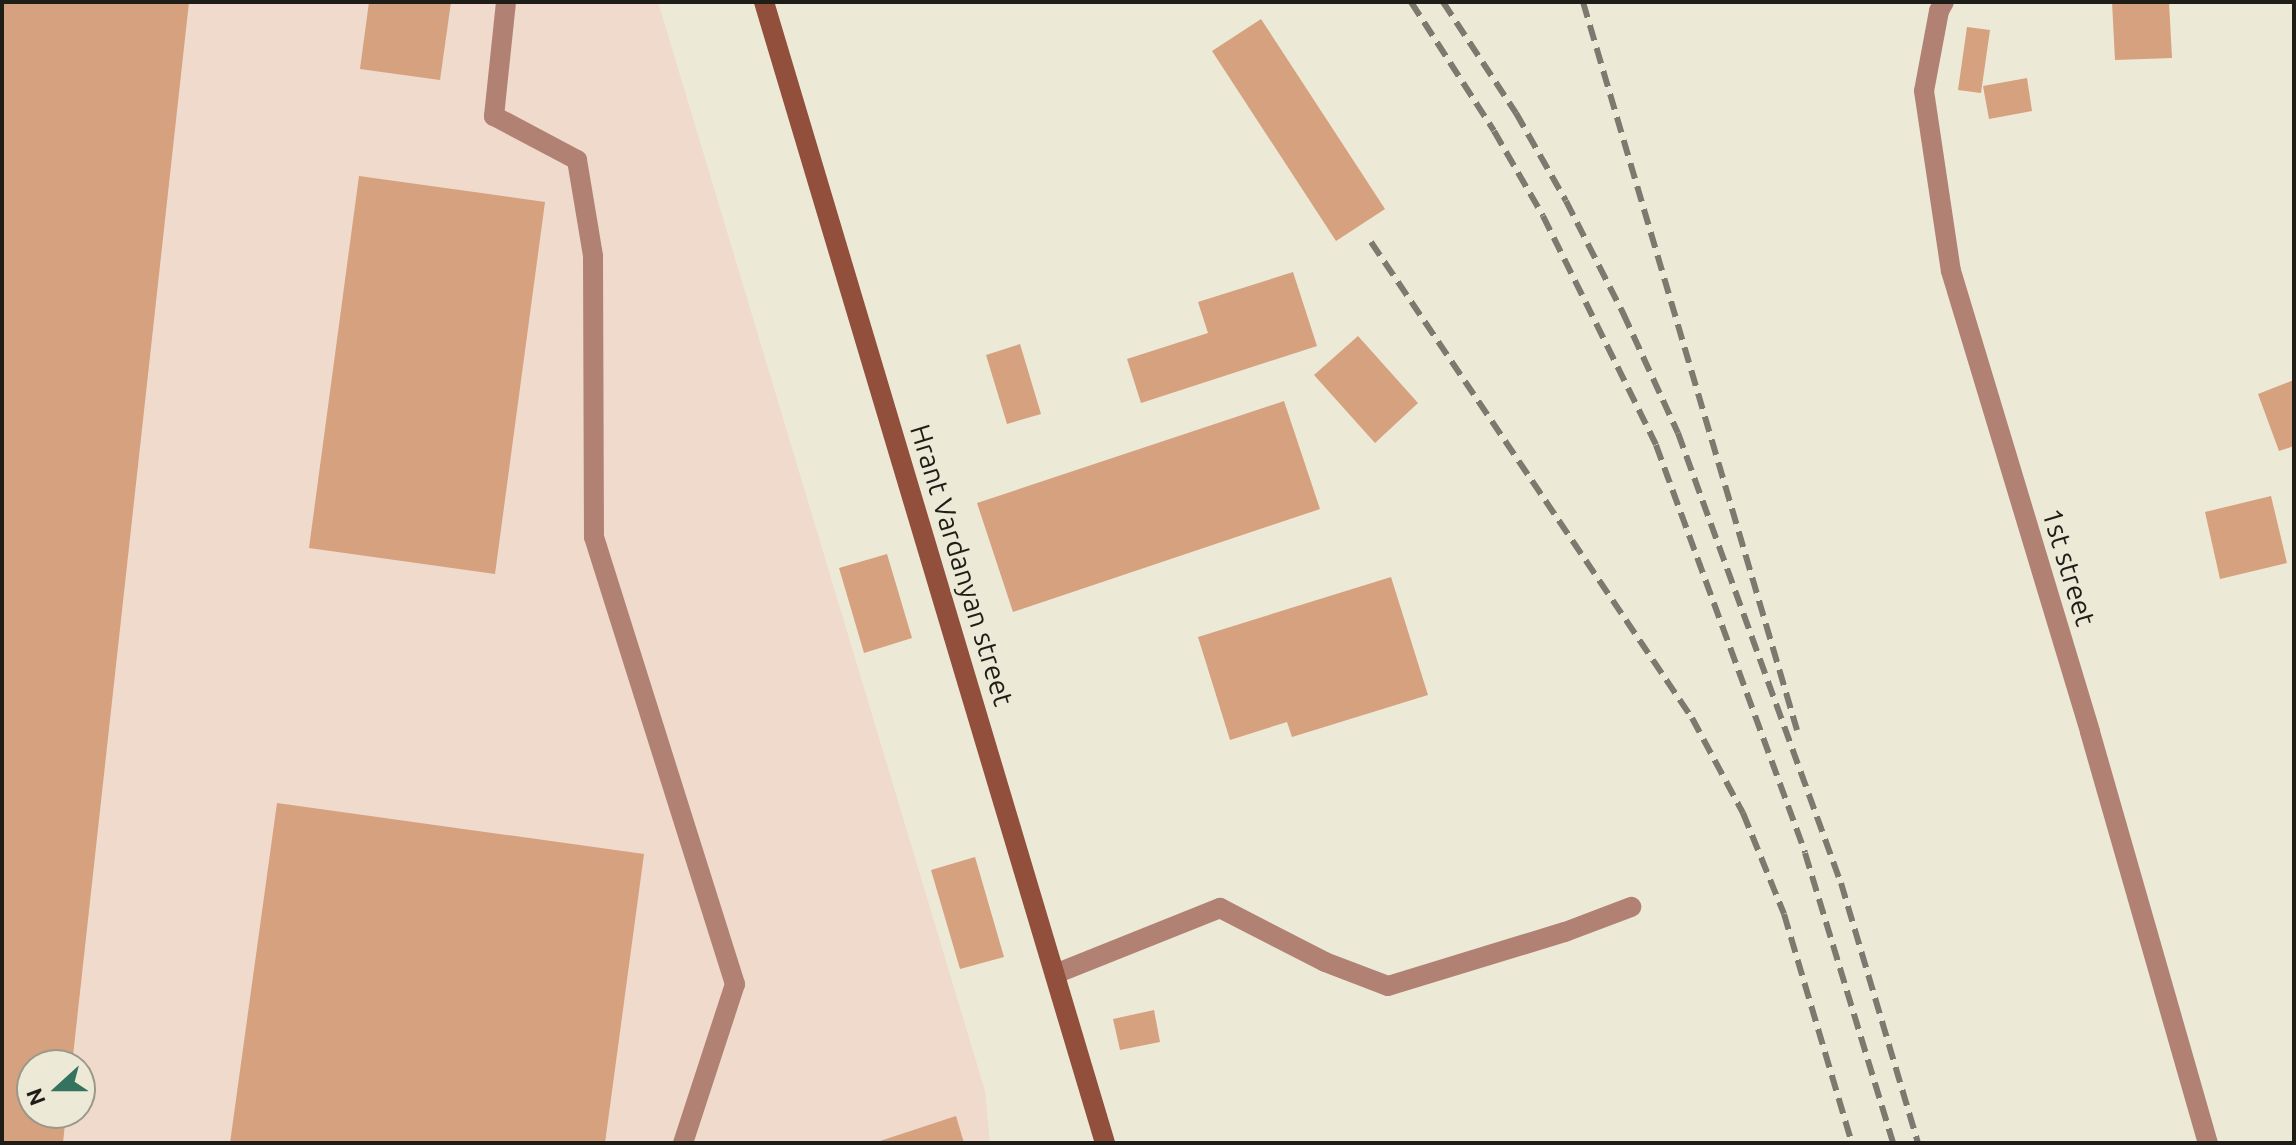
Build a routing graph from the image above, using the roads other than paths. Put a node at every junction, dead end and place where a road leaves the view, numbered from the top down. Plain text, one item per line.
1 (506, 2) edge
2 (764, 2) edge
3 (1944, 2) edge
4 (1631, 907) dead end
5 (1055, 974) junction
6 (683, 1143) edge
7 (1105, 1143) edge
8 (2208, 1143) edge

1 - 6 street
2 - 5 main road, Hrant Vardanyan street
3 - 8 street, 1st street
4 - 5 street
5 - 7 main road, Hrant Vardanyan street

